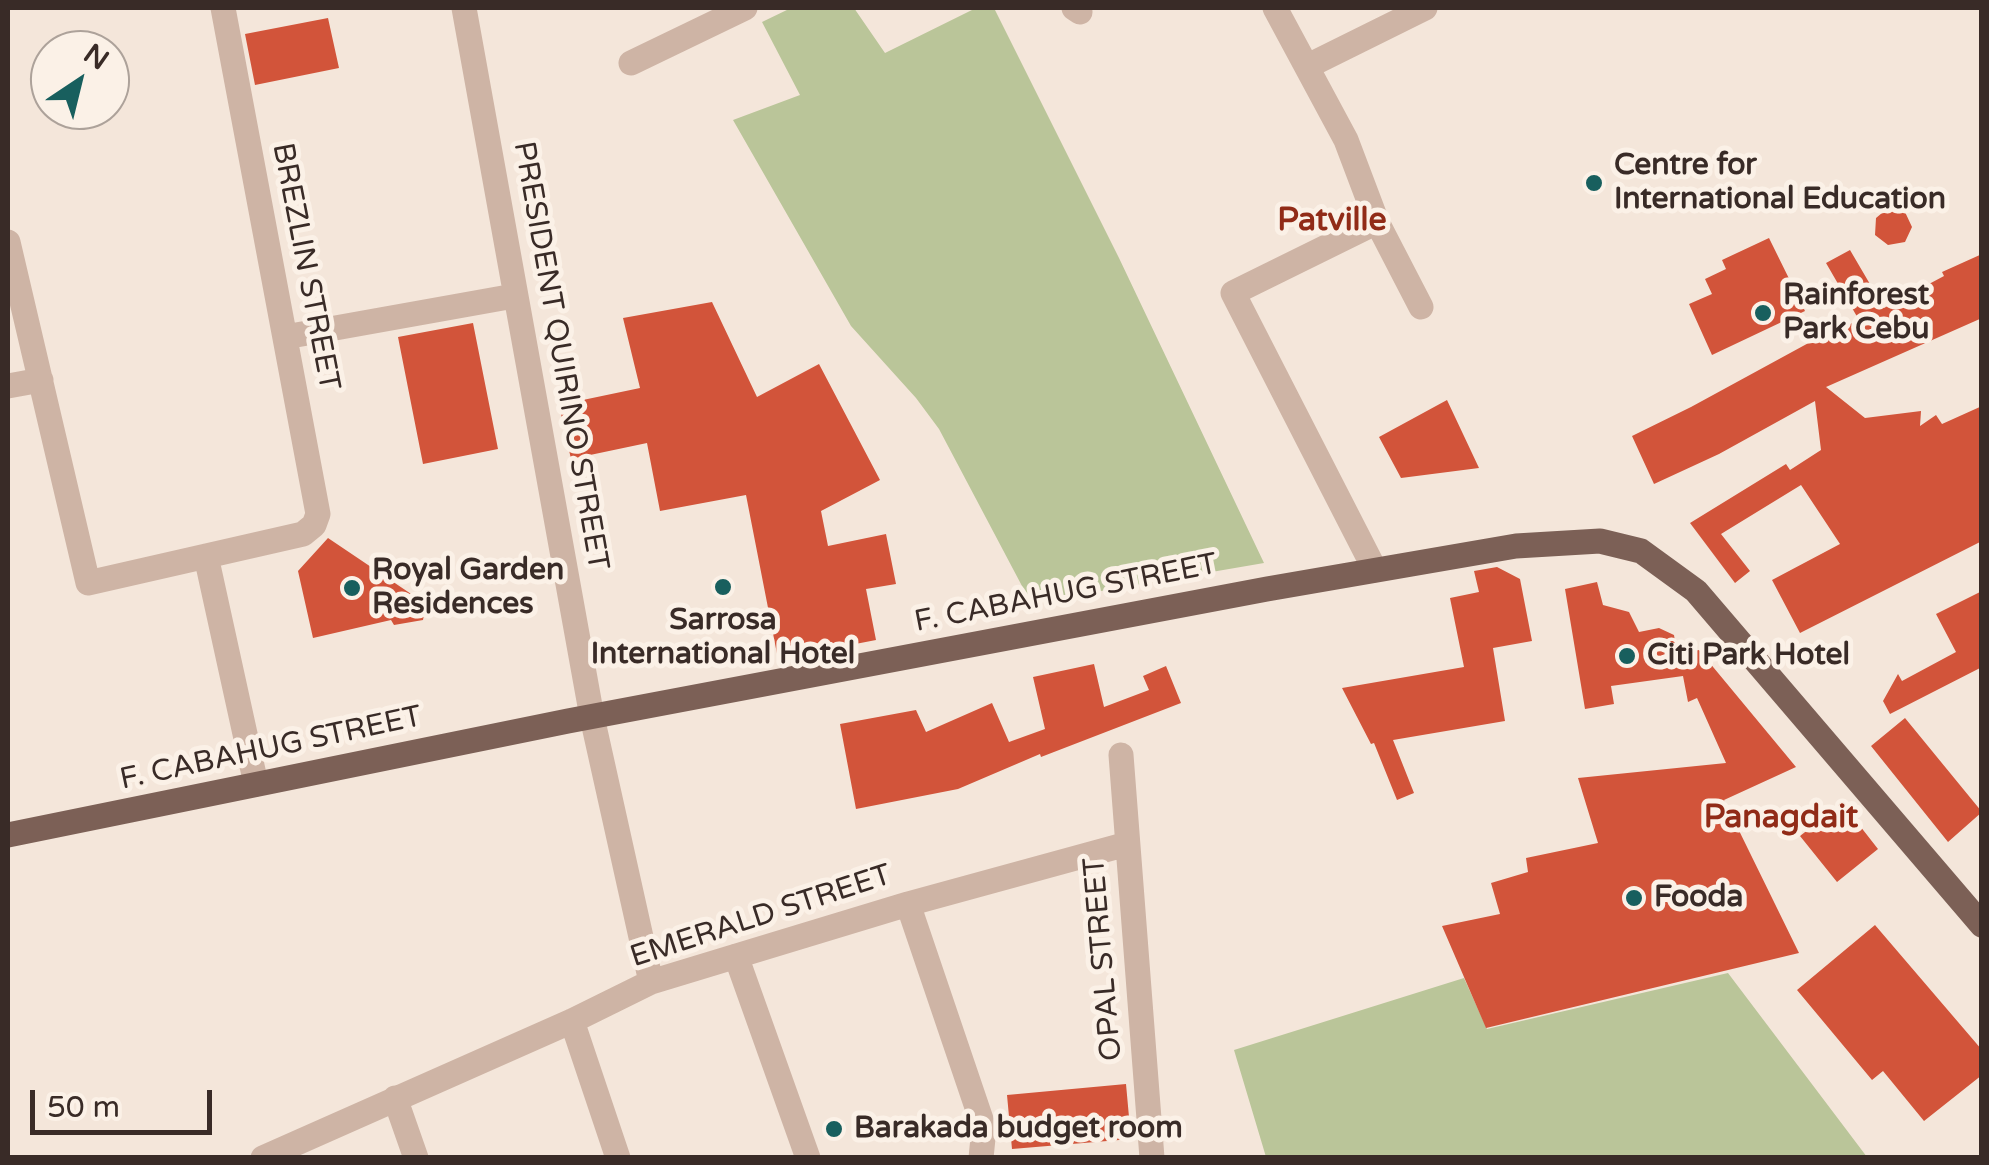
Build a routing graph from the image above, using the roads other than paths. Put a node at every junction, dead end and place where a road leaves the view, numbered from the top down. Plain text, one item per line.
1 (223, 8) edge
2 (464, 8) edge
3 (746, 8) edge
4 (1275, 8) edge
5 (1425, 8) edge
6 (631, 63) dead end
7 (1308, 66) junction
8 (1377, 222) junction
9 (8, 242) edge
10 (514, 296) junction
11 (1421, 306) dead end
12 (285, 337) junction
13 (42, 380) junction
14 (8, 386) edge
15 (206, 556) junction
16 (1375, 570) junction
17 (592, 717) junction
18 (1121, 755) dead end
19 (256, 784) junction
20 (8, 834) edge
21 (1127, 844) junction
22 (908, 904) junction
23 (1982, 925) edge
24 (736, 956) junction
25 (651, 982) junction
26 (572, 1021) junction
27 (395, 1098) junction
28 (262, 1158) edge
29 (416, 1158) edge
30 (618, 1158) edge
31 (808, 1158) edge
32 (981, 1158) edge
33 (1152, 1158) edge

1 - 12 street, BREZLIN STREET
2 - 10 street, PRESIDENT QUIRINO STREET
3 - 6 street
4 - 7 street
5 - 7 street
7 - 8 street
8 - 11 street
8 - 16 street
9 - 13 street
10 - 12 street
10 - 17 street, PRESIDENT QUIRINO STREET
12 - 15 street, BREZLIN STREET
13 - 14 street
13 - 15 street
15 - 19 street
16 - 17 main road, F. CABAHUG STREET
16 - 23 main road, F. CABAHUG STREET
17 - 19 main road, F. CABAHUG STREET
17 - 25 street, PRESIDENT QUIRINO STREET
18 - 21 street, OPAL STREET
19 - 20 main road, F. CABAHUG STREET
21 - 22 street, EMERALD STREET
21 - 33 street, OPAL STREET
22 - 24 street, EMERALD STREET
22 - 32 street
24 - 25 street, EMERALD STREET
24 - 31 street
25 - 26 street, EMERALD STREET
26 - 27 street, EMERALD STREET
26 - 30 street
27 - 28 street, EMERALD STREET
27 - 29 street

